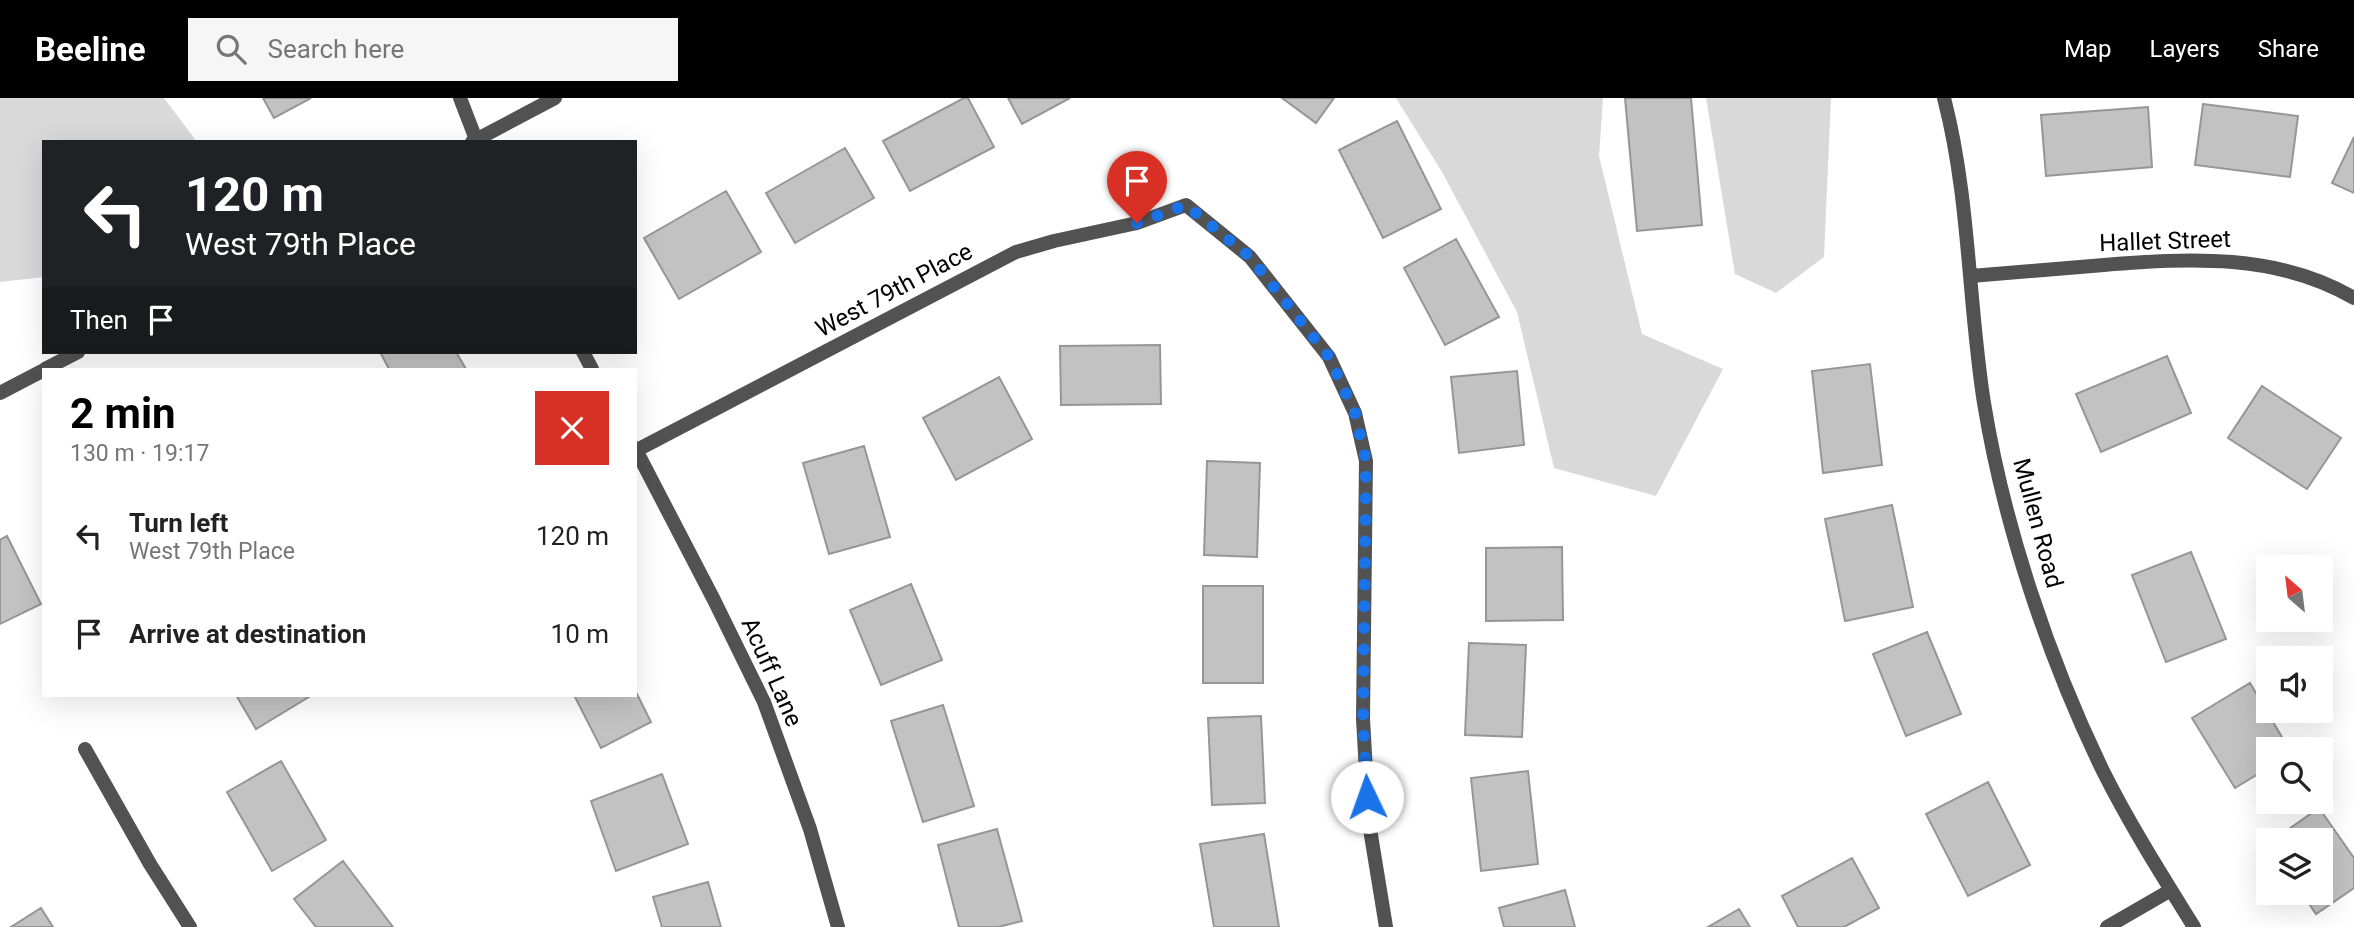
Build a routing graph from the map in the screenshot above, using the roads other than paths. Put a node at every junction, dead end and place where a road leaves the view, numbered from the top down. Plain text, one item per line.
1 (460, 98) edge
2 (555, 98) edge
3 (1944, 98) edge
4 (475, 140) edge
5 (477, 140) edge
6 (1970, 276) junction
7 (2354, 298) edge
8 (74, 354) edge
9 (48, 368) edge
10 (42, 371) edge
11 (0, 393) edge
12 (637, 448) edge
13 (637, 451) edge
14 (85, 749) dead end
15 (2171, 890) junction
16 (190, 927) edge
17 (838, 927) edge
18 (1386, 927) edge
19 (2107, 927) edge
20 (2194, 927) edge

1 - 4 street
2 - 5 street
3 - 6 street, Mullen Road
6 - 7 street, Hallet Street
6 - 15 street, Mullen Road
8 - 9 street
10 - 11 street
12 - 18 street, West 79th Place
13 - 17 street, Acuff Lane
14 - 16 street
15 - 19 street
15 - 20 street, Mullen Road

